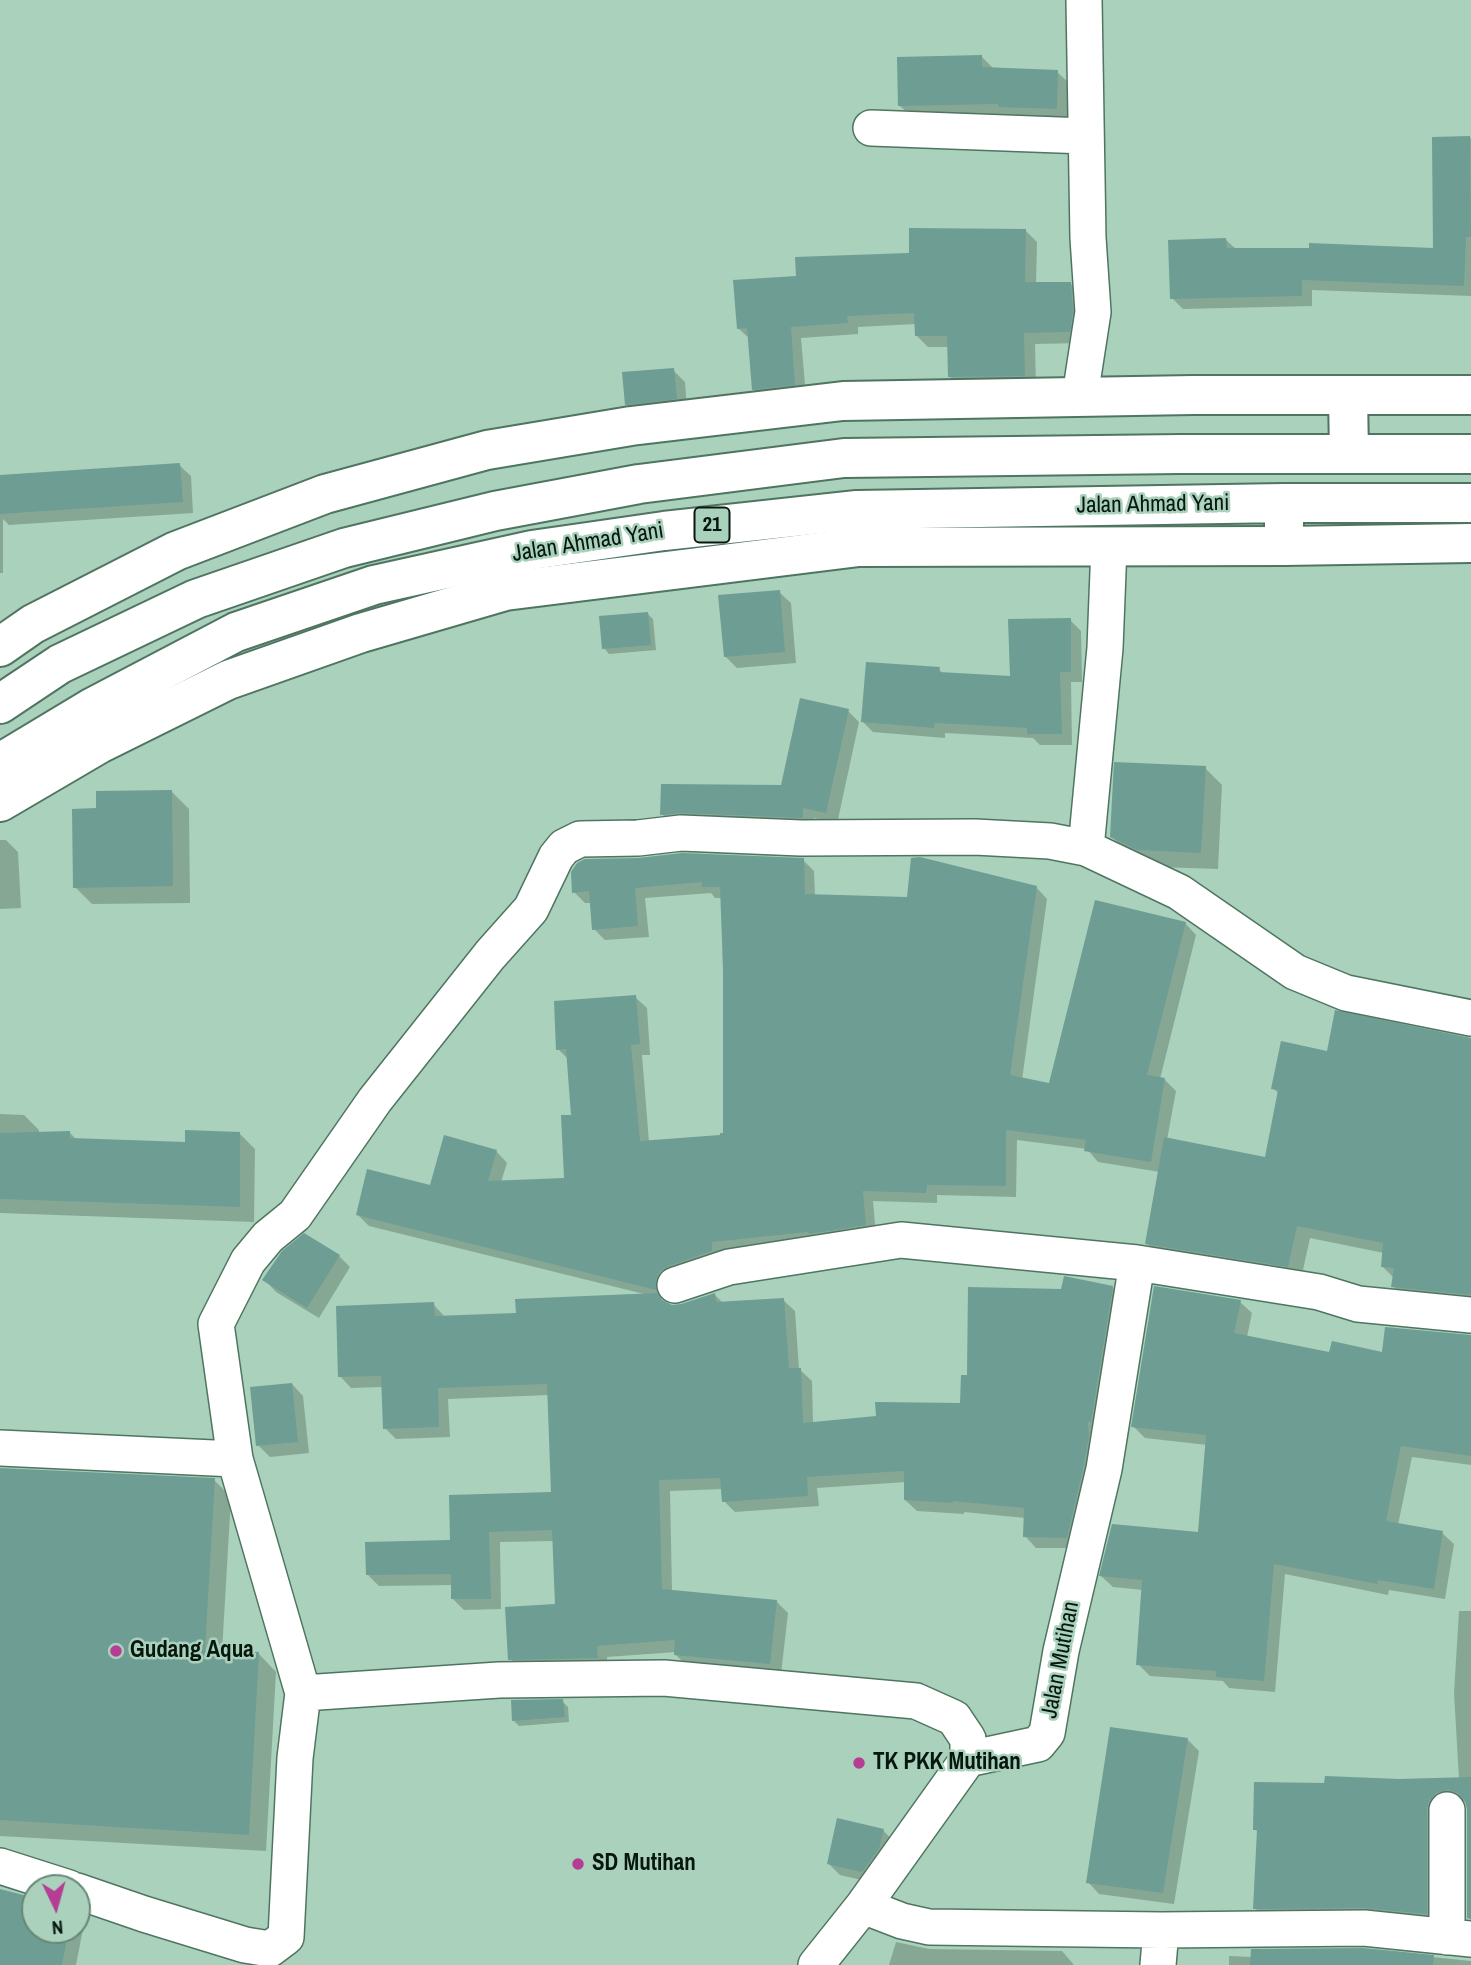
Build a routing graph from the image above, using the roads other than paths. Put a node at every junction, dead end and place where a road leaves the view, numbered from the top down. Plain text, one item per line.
1 (1084, 0) edge
2 (871, 128) dead end
3 (1086, 136) junction
4 (1348, 395) junction
5 (1471, 395) edge
6 (1080, 397) junction
7 (1349, 454) junction
8 (1471, 454) edge
9 (1284, 503) junction
10 (1471, 503) edge
11 (1471, 543) edge
12 (1109, 546) junction
13 (1284, 546) junction
14 (0, 647) edge
15 (0, 704) edge
16 (0, 762) edge
17 (0, 802) edge
18 (1086, 848) junction
19 (1471, 1018) edge
20 (1137, 1264) junction
21 (675, 1285) dead end
22 (1471, 1315) edge
23 (0, 1448) edge
24 (235, 1459) junction
25 (303, 1693) junction
26 (968, 1759) junction
27 (1447, 1810) dead end
28 (0, 1866) edge
29 (25, 1874) edge
30 (91, 1896) edge
31 (863, 1906) junction
32 (1161, 1930) junction
33 (1459, 1938) edge
34 (816, 1965) edge
35 (1158, 1965) edge

1 - 3 street
2 - 3 street
3 - 6 street
4 - 5 main road
4 - 6 main road
4 - 7 main road
6 - 14 main road
7 - 8 main road, Jalan Ahmad Yani / 21
7 - 15 main road, Jalan Ahmad Yani / 21
9 - 10 main road, Jalan Ahmad Yani / 21
9 - 13 main road
9 - 16 main road, Jalan Ahmad Yani / 21
11 - 13 main road
12 - 13 main road
12 - 17 main road
12 - 18 street
18 - 19 street
18 - 24 street
20 - 21 street
20 - 22 street
20 - 26 street, Jalan Mutihan
23 - 24 street
24 - 25 street
25 - 26 street
25 - 30 street
26 - 31 street
27 - 33 street
28 - 29 street
31 - 32 street
31 - 34 street
32 - 33 street
32 - 35 street

